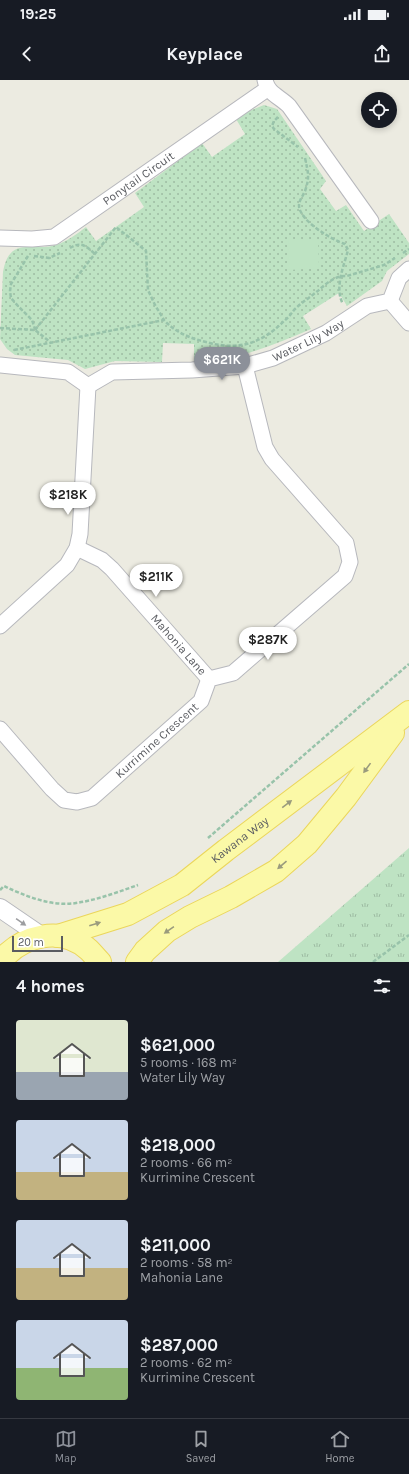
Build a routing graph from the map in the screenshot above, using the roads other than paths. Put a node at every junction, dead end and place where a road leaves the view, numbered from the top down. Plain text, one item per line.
1 (266, 84) edge
2 (371, 221) dead end
3 (0, 238) edge
4 (409, 269) edge
5 (390, 301) junction
6 (409, 323) edge
7 (6, 366) edge
8 (245, 366) junction
9 (88, 386) junction
10 (77, 548) junction
11 (0, 626) edge
12 (209, 679) junction
13 (408, 713) edge
14 (0, 729) edge
15 (0, 908) edge
16 (50, 936) junction
17 (0, 962) edge
18 (100, 962) edge
19 (137, 962) edge

1 - 2 street, Ponytail Circuit
1 - 3 street, Ponytail Circuit
4 - 5 street
5 - 6 street
5 - 8 street, Water Lily Way
7 - 9 street
8 - 9 street, Water Lily Way
8 - 12 street
9 - 10 street
10 - 11 street
10 - 12 street, Mahonia Lane
12 - 14 street, Kurrimine Crescent
16 -> 13 main road, Kawana Way
13 -> 19 main road, Kawana Way
15 -> 16 street
16 - 17 main road, Kawana Way
16 - 18 main road

